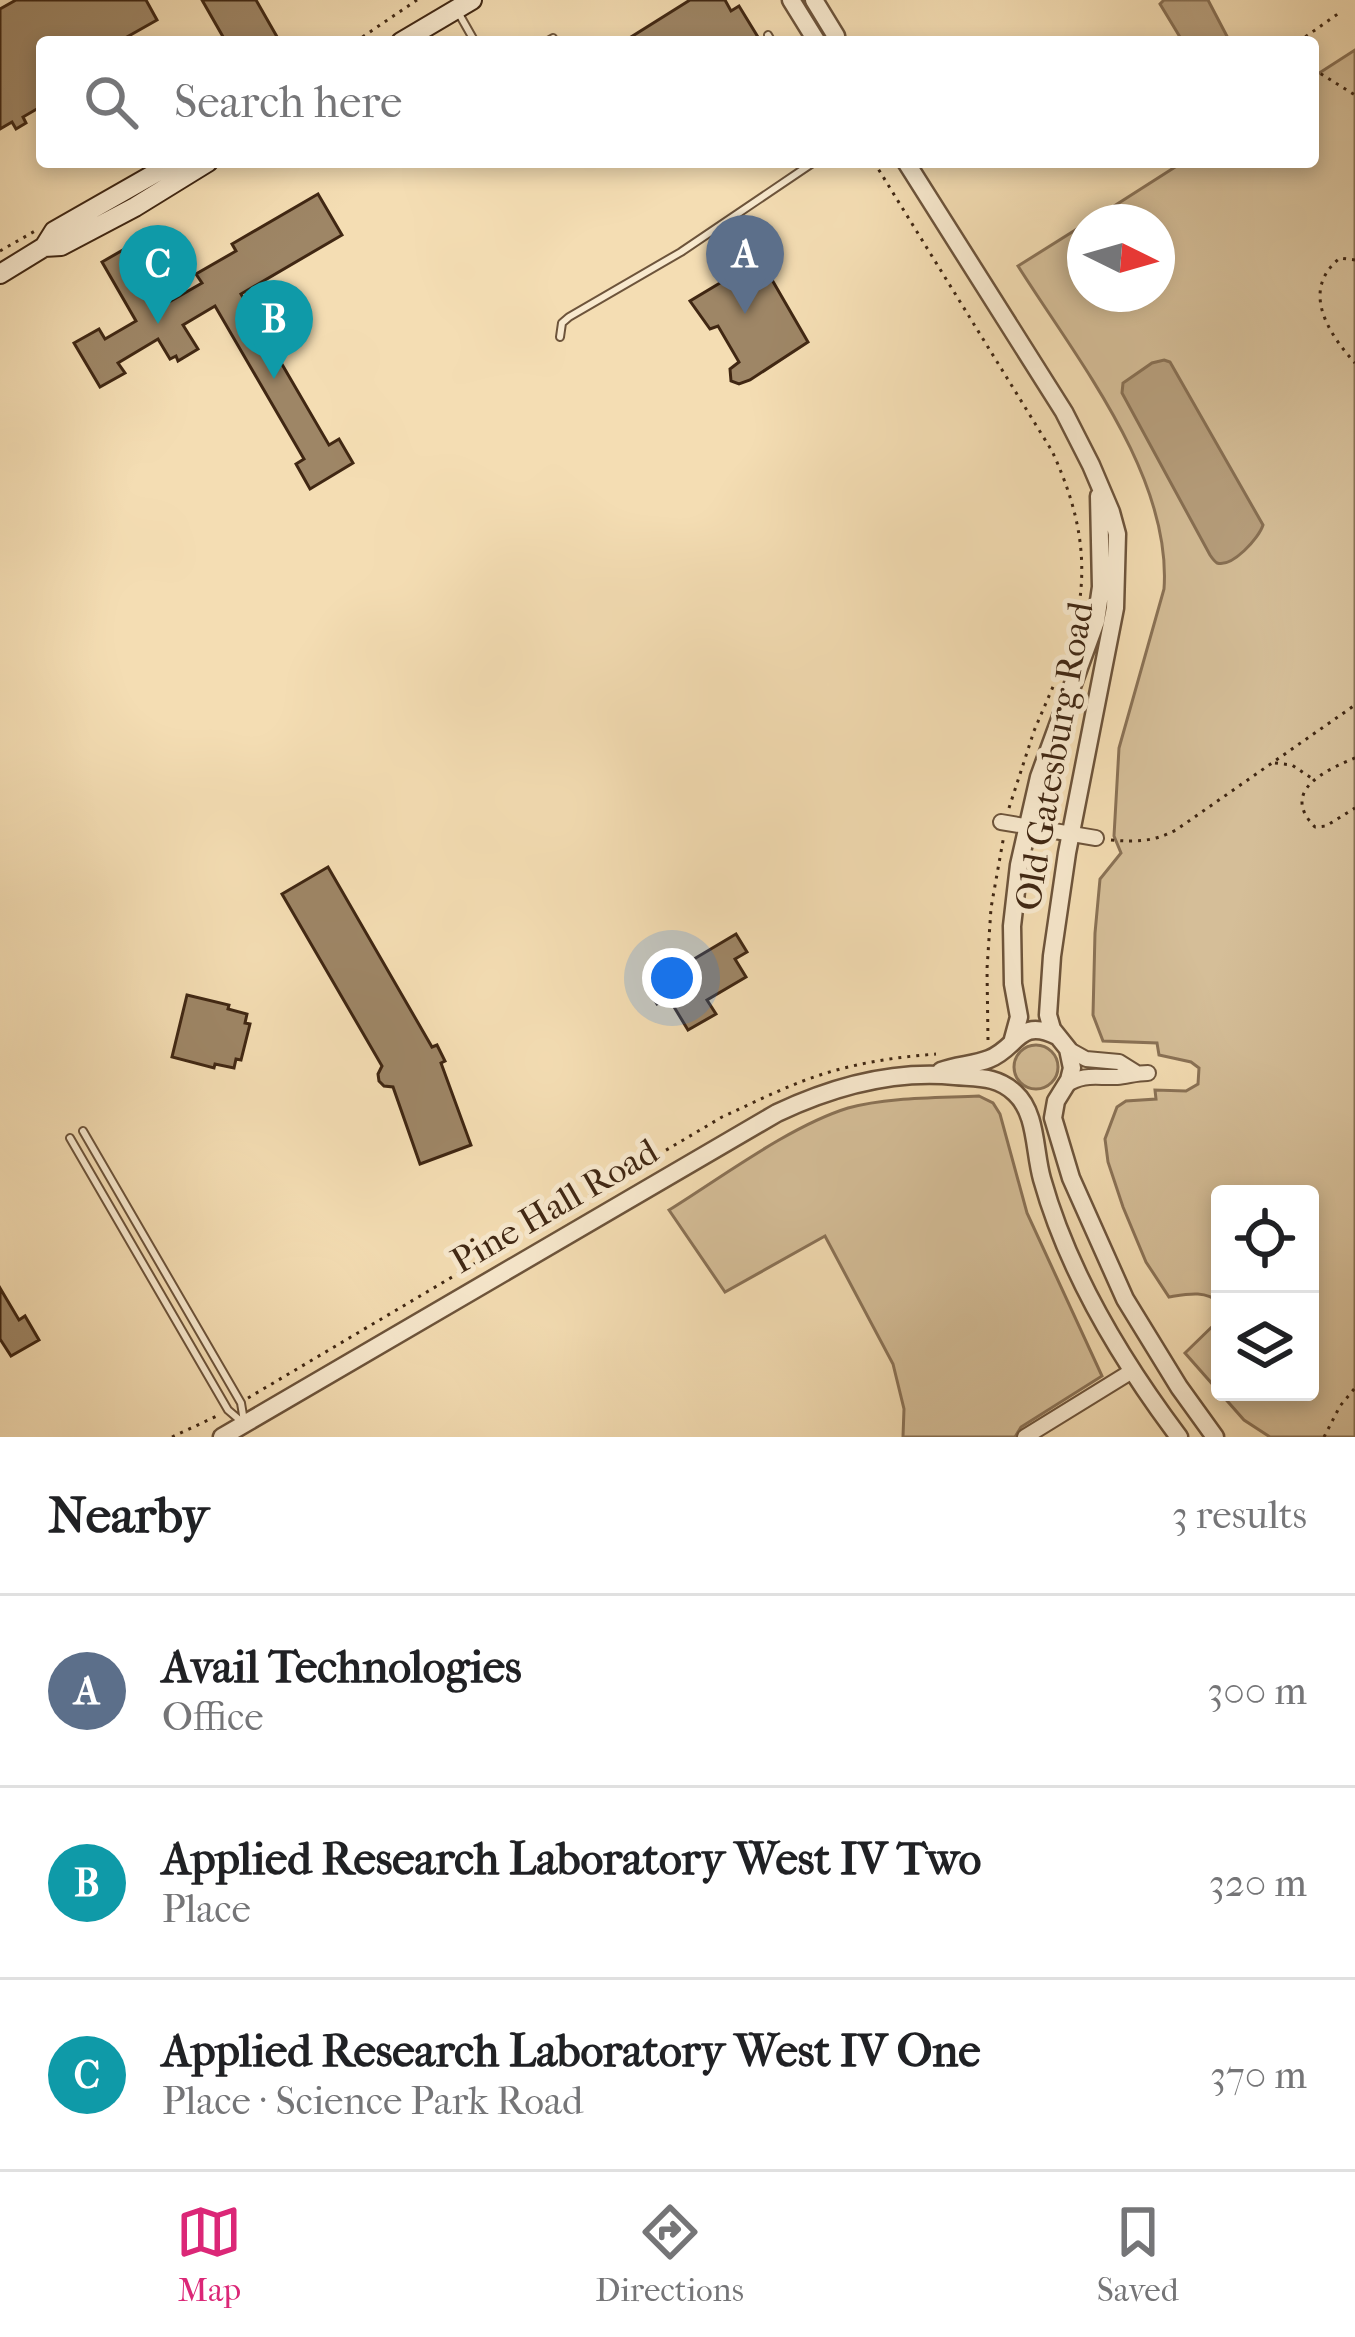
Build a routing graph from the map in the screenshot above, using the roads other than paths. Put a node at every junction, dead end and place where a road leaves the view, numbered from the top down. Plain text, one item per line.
1 (790, 0) edge
2 (814, 0) edge
3 (464, 5) edge
4 (411, 36) edge
5 (473, 36) edge
6 (813, 36) edge
7 (836, 36) edge
8 (164, 168) edge
9 (198, 168) edge
10 (805, 168) edge
11 (910, 168) edge
12 (44, 247) junction
13 (0, 274) edge
14 (560, 337) dead end
15 (1099, 489) junction
16 (1004, 824) road end
17 (1026, 826) junction
18 (1070, 834) junction
19 (1096, 838) road end
20 (1063, 1042) junction
21 (1010, 1043) junction
22 (934, 1073) junction
23 (1063, 1089) junction
24 (1014, 1092) junction
25 (83, 1130) dead end
26 (70, 1138) dead end
27 (1132, 1371) junction
28 (245, 1424) junction
29 (1035, 1434) edge
30 (222, 1437) edge
31 (1179, 1437) edge
32 (1215, 1437) edge

1 - 6 street
2 - 7 street
3 - 4 main road
3 - 5 lane
8 - 12 main road
9 - 12 main road
10 - 14 lane
11 - 15 street, Old Gatesburg Road
12 - 13 main road
15 - 17 street, Old Gatesburg Road
15 - 18 street, Old Gatesburg Road
16 - 17 street
17 - 18 street
17 - 21 street, Old Gatesburg Road
18 - 19 street
18 - 20 street, Old Gatesburg Road
20 - 21 street, Pine Hall Road
20 - 23 street, Old Gatesburg Road
20 - 23 street, Pine Hall Road
21 - 22 street, Pine Hall Road
21 - 24 street, Old Gatesburg Road
22 - 24 street, Pine Hall Road
22 - 28 street, Pine Hall Road
23 - 24 street, Pine Hall Road
23 - 32 street, Old Gatesburg Road
24 - 27 street, Old Gatesburg Road
25 - 28 lane
26 - 28 lane
27 - 29 street
27 - 31 street, Old Gatesburg Road
28 - 30 street, Pine Hall Road

